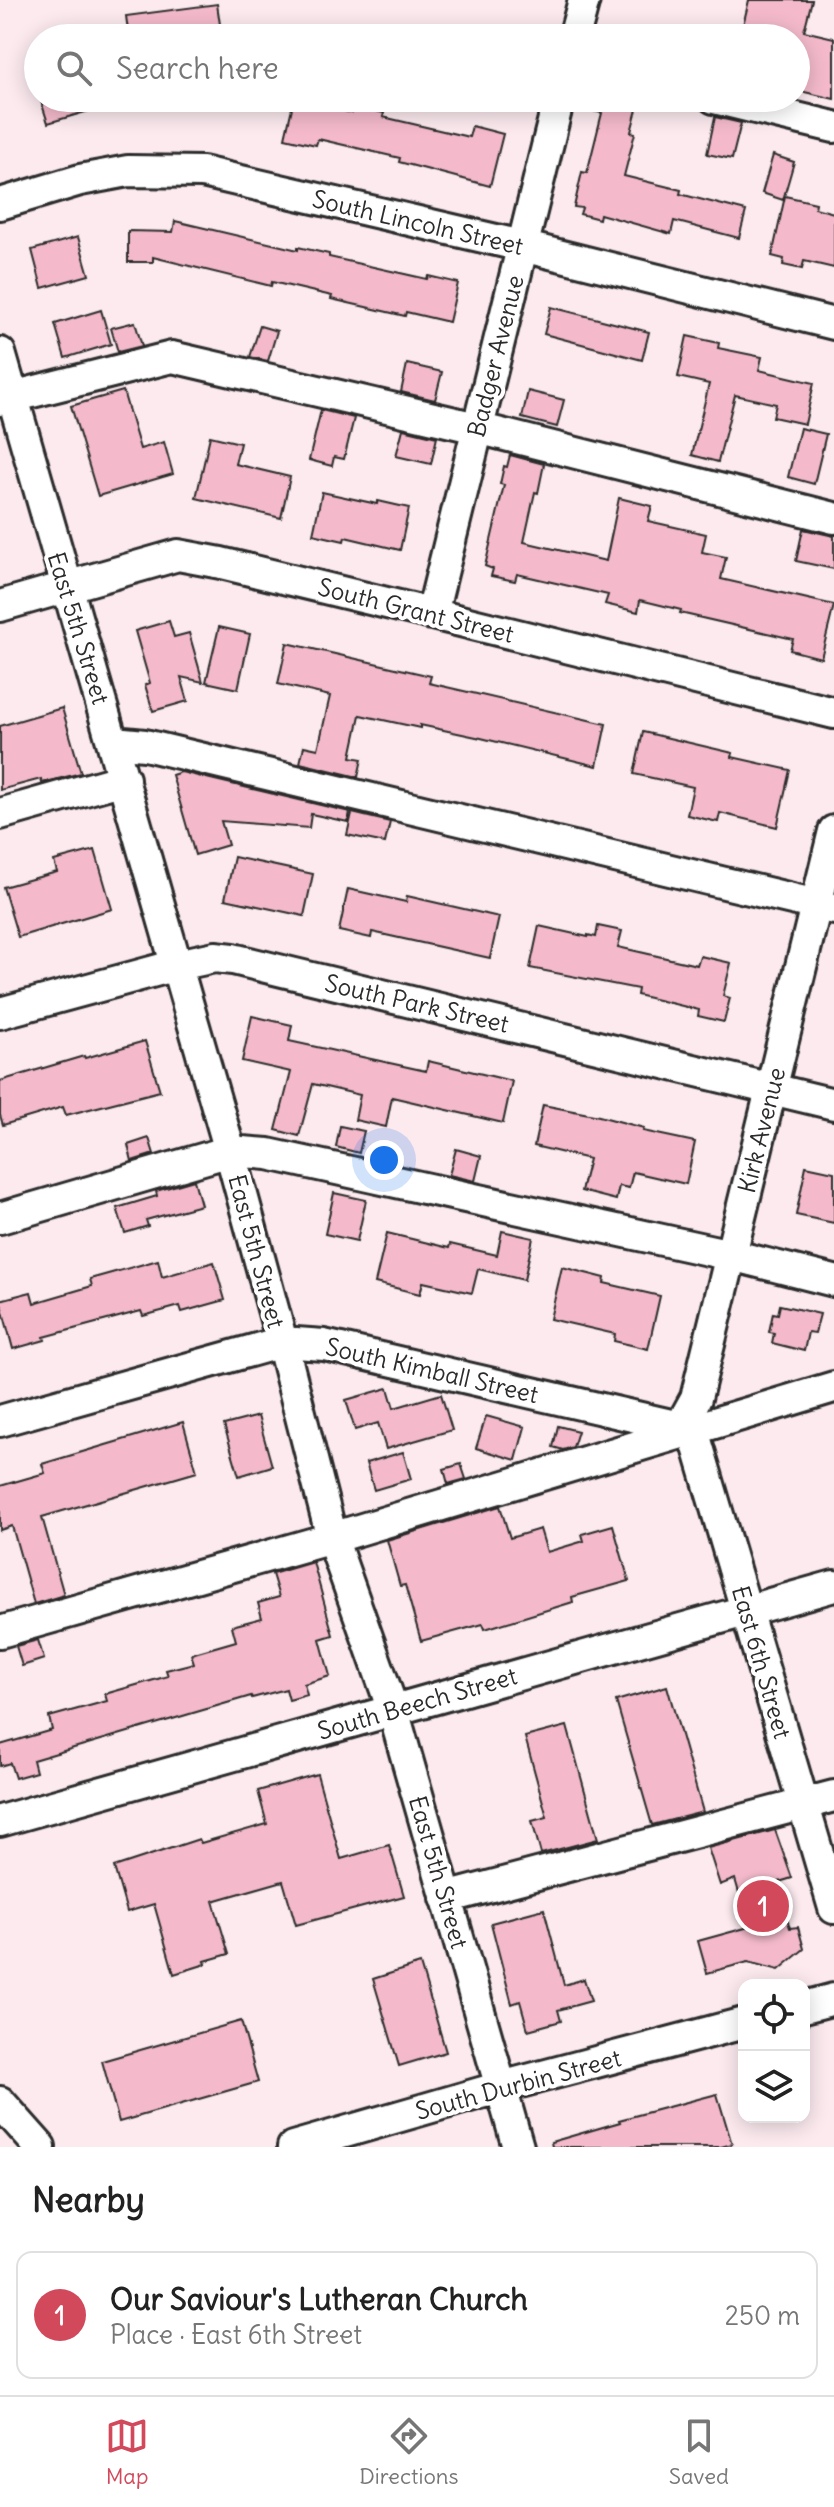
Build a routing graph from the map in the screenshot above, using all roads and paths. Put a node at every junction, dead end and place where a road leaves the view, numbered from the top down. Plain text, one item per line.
1 (584, 0) edge
2 (578, 24) edge
3 (556, 112) edge
4 (772, 112) edge
5 (834, 127) edge
6 (0, 204) edge
7 (522, 246) junction
8 (834, 324) edge
9 (0, 353) edge
10 (6, 398) edge
11 (477, 428) junction
12 (834, 518) edge
13 (66, 587) junction
14 (0, 606) edge
15 (432, 614) junction
16 (834, 713) edge
17 (113, 742) junction
18 (124, 779) junction
19 (0, 814) edge
20 (834, 831) edge
21 (825, 907) edge
22 (177, 965) junction
23 (0, 1013) edge
24 (771, 1088) junction
25 (834, 1104) edge
26 (230, 1151) junction
27 (0, 1218) edge
28 (731, 1255) junction
29 (834, 1281) edge
30 (282, 1342) junction
31 (834, 1387) edge
32 (0, 1421) edge
33 (686, 1428) junction
34 (332, 1538) junction
35 (834, 1586) edge
36 (747, 1611) junction
37 (0, 1632) edge
38 (393, 1710) junction
39 (834, 1796) edge
40 (803, 1805) junction
41 (0, 1821) edge
42 (446, 1898) junction
43 (834, 1908) edge
44 (834, 1999) edge
45 (810, 2005) edge
46 (738, 2025) edge
47 (501, 2087) junction
48 (0, 2102) edge
49 (40, 2147) edge
50 (293, 2147) edge
51 (518, 2147) edge

1 - 2 street
3 - 7 street, Badger Avenue
4 - 5 street
6 - 7 street, South Lincoln Street
7 - 8 street, South Lincoln Street
7 - 11 street, Badger Avenue
9 - 10 street, East 5th Street
10 - 11 street
10 - 13 street, East 5th Street
11 - 12 street
11 - 15 street, Badger Avenue
13 - 14 street, South Grant Street
13 - 15 street, South Grant Street
13 - 17 street, East 5th Street
15 - 16 street, South Grant Street
17 - 18 street, East 5th Street
17 - 21 street
18 - 19 street
18 - 22 street, East 5th Street
20 - 21 street, Kirk Avenue
21 - 24 street, Kirk Avenue
22 - 23 street, South Park Street
22 - 24 street, South Park Street
22 - 26 street, East 5th Street
24 - 25 street, South Park Street
24 - 28 street, Kirk Avenue
26 - 27 street
26 - 28 street
26 - 30 street, East 5th Street
28 - 29 street
28 - 33 street, Kirk Avenue
30 - 32 street, South Kimball Street
30 - 33 street, South Kimball Street
30 - 34 street, East 5th Street
31 - 33 street
33 - 34 street
33 - 36 street, East 6th Street
34 - 37 street
34 - 38 street, East 5th Street
35 - 36 street, South Beech Street
36 - 38 street, South Beech Street
36 - 40 street, East 6th Street
38 - 41 street, South Beech Street
38 - 42 street, East 5th Street
39 - 40 street
40 - 42 street
40 - 43 street, East 6th Street
42 - 47 street, East 5th Street
44 - 45 street
46 - 47 street, South Durbin Street
47 - 50 street, South Durbin Street
47 - 51 street, East 5th Street
48 - 49 street

